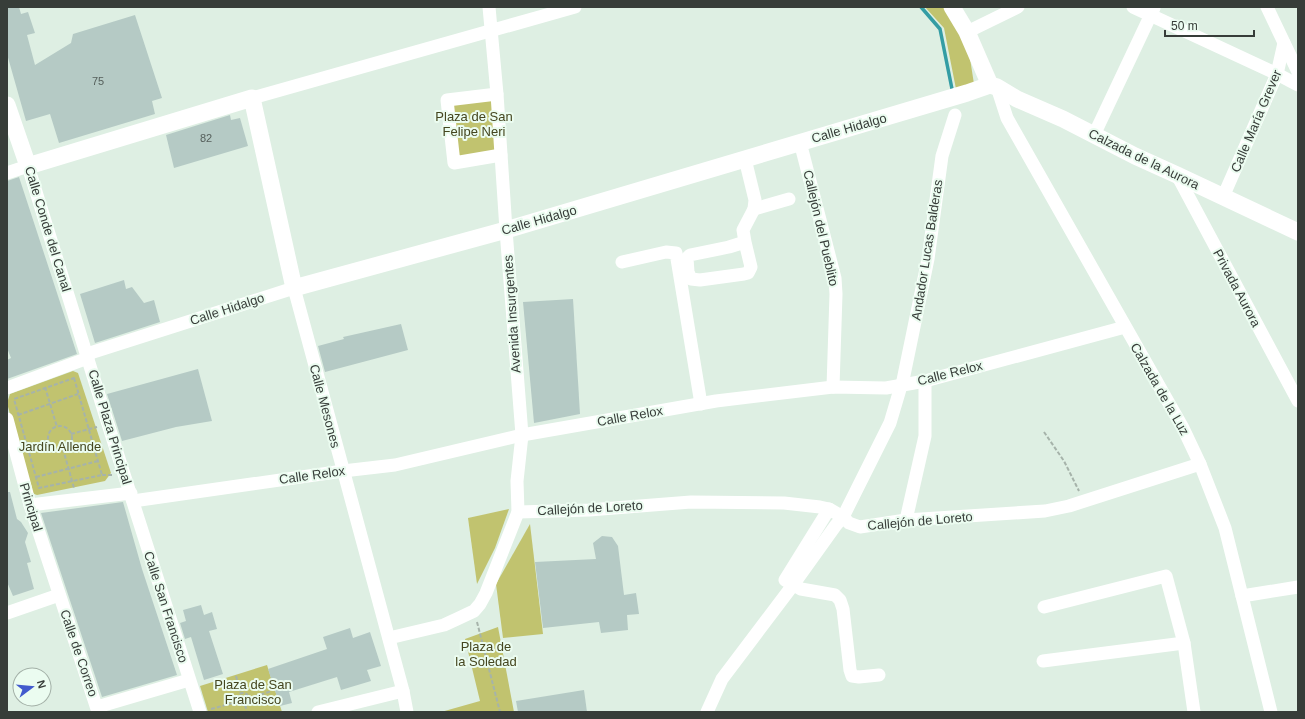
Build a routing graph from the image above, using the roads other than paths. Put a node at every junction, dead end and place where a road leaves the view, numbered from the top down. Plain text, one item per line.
1 (489, 7) edge
2 (575, 7) edge
3 (952, 7) edge
4 (1018, 7) edge
5 (1133, 7) edge
6 (1267, 7) edge
7 (554, 10) edge
8 (1153, 11) edge
9 (491, 31) junction
10 (967, 32) junction
11 (1284, 43) junction
12 (1298, 72) edge
13 (1277, 74) junction
14 (1298, 85) edge
15 (994, 86) junction
16 (497, 94) junction
17 (252, 98) junction
18 (7, 105) edge
19 (955, 115) dead end
20 (1094, 135) junction
21 (800, 142) junction
22 (501, 155) junction
23 (745, 159) junction
24 (28, 166) junction
25 (7, 174) edge
26 (1177, 175) junction
27 (1223, 197) junction
28 (789, 199) dead end
29 (754, 209) junction
30 (506, 230) junction
31 (1298, 232) edge
32 (745, 242) junction
33 (622, 262) dead end
34 (294, 288) junction
35 (1125, 327) junction
36 (88, 356) junction
37 (926, 381) junction
38 (902, 386) junction
39 (833, 387) junction
40 (7, 388) edge
41 (1298, 401) edge
42 (701, 404) junction
43 (12, 417) edge
44 (522, 435) junction
45 (1200, 464) junction
46 (343, 471) junction
47 (132, 497) junction
48 (30, 505) junction
49 (829, 509) junction
50 (518, 512) junction
51 (844, 517) junction
52 (906, 520) junction
53 (793, 585) junction
54 (1298, 587) edge
55 (59, 594) junction
56 (1242, 596) junction
57 (1044, 607) dead end
58 (7, 613) edge
59 (389, 638) junction
60 (1184, 643) junction
61 (1043, 661) dead end
62 (879, 675) dead end
63 (189, 680) junction
64 (403, 691) junction
65 (98, 710) edge
66 (204, 711) edge
67 (318, 712) edge
68 (406, 712) edge
69 (707, 712) edge
70 (1194, 712) edge
71 (1271, 712) edge

1 - 9 street, Avenida Insurgentes
2 - 7 street
3 - 10 main road, Calzada de la Luz
4 - 10 street
5 - 8 street
6 - 11 street
7 - 9 street
8 - 13 street
8 - 20 street
9 - 16 street, Avenida Insurgentes
9 - 17 street
10 - 15 main road, Calzada de la Luz
11 - 12 street
11 - 13 street, Calle María Grever
13 - 14 street
13 - 27 street, Calle María Grever
15 - 20 main road, Calzada de la Aurora
15 - 21 main road, Calle Hidalgo
15 - 35 street, Calzada de la Luz
16 - 22 street, Avenida Insurgentes
16 - 22 street
17 - 24 main road
17 - 34 main road, Calle Mesones
18 - 24 main road, Calle Conde del Canal
19 - 38 street, Andador Lucas Balderas
20 - 26 main road, Calzada de la Aurora
21 - 23 main road, Calle Hidalgo
21 - 39 street, Callejón del Pueblito
22 - 30 street, Avenida Insurgentes
23 - 29 street
23 - 30 main road, Calle Hidalgo
24 - 25 street
24 - 36 street, Calle Conde del Canal
26 - 27 main road, Calzada de la Aurora
26 - 41 street, Privada Aurora
27 - 31 main road, Calzada de la Aurora
28 - 29 street
29 - 32 street
30 - 34 main road, Calle Hidalgo
30 - 44 street, Avenida Insurgentes
32 - 32 street
33 - 42 street
34 - 36 street, Calle Hidalgo
34 - 46 street, Calle Mesones
35 - 37 street, Calle Relox
35 - 45 street, Calzada de la Luz
36 - 40 street, Calle Hidalgo
36 - 47 street, Calle Plaza Principal
37 - 38 street, Calle Relox
37 - 52 street
38 - 39 street, Calle Relox
38 - 51 street, Andador Lucas Balderas
39 - 42 street, Calle Relox
42 - 44 street, Calle Relox
43 - 48 street, Principal
44 - 46 street, Calle Relox
44 - 50 street, Avenida Insurgentes
45 - 52 street, Callejón de Loreto
45 - 56 street, Calzada de la Luz
46 - 47 street, Calle Relox
46 - 59 street, Calle Mesones
47 - 48 street, Calle Relox
47 - 63 street, Calle San Francisco
48 - 55 street, Principal
49 - 50 street, Callejón de Loreto
49 - 51 street, Callejón de Loreto
49 - 53 street
50 - 59 street, Avenida Insurgentes
51 - 52 street, Callejón de Loreto
51 - 53 street, Andador Lucas Balderas
53 - 62 street
53 - 69 street, Andador Lucas Balderas
54 - 56 street
55 - 58 street
55 - 65 street, Calle de Correo
56 - 71 street, Calzada de la Luz
57 - 60 street
59 - 64 street, Calle Mesones
60 - 61 street
60 - 70 street
63 - 65 street
63 - 66 street, Calle San Francisco
64 - 67 street
64 - 68 street, Calle Mesones

